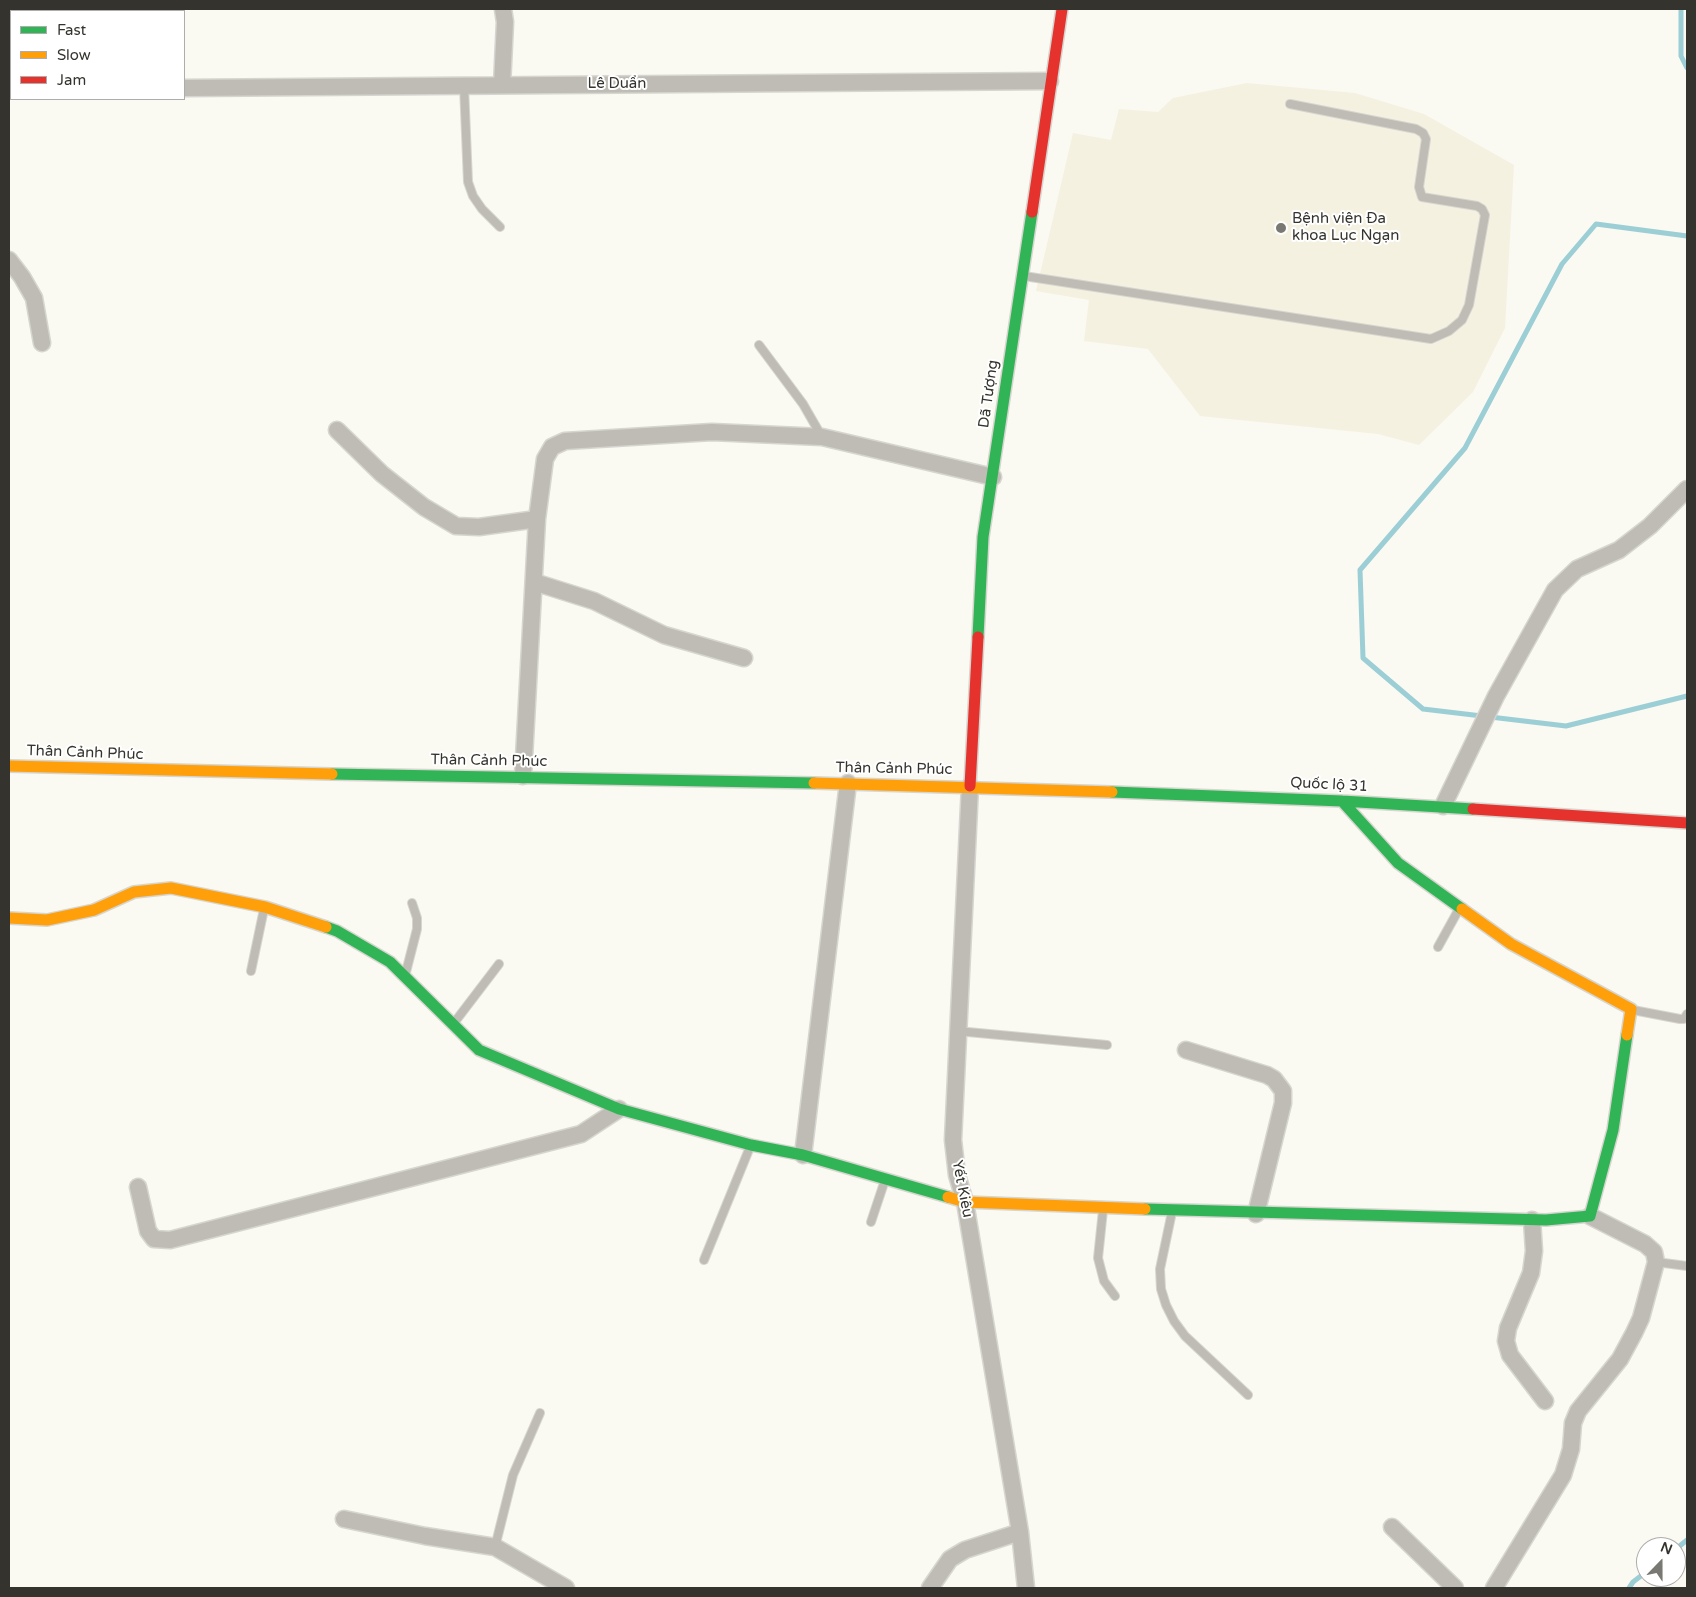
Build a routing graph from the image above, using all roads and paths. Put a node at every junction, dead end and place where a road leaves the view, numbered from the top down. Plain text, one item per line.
1 (503, 9) edge
2 (1062, 9) edge
3 (1050, 81) junction
4 (502, 85) junction
5 (464, 86) junction
6 (185, 88) edge
7 (1290, 104) dead end
8 (500, 227) dead end
9 (9, 260) edge
10 (1022, 275) junction
11 (42, 343) dead end
12 (758, 345) dead end
13 (337, 430) dead end
14 (822, 437) junction
15 (992, 477) junction
16 (1687, 489) edge
17 (537, 519) junction
18 (534, 582) junction
19 (744, 658) dead end
20 (9, 766) edge
21 (523, 776) junction
22 (848, 783) junction
23 (970, 786) junction
24 (1342, 801) junction
25 (1443, 806) junction
26 (1687, 824) edge
27 (412, 903) dead end
28 (265, 907) junction
29 (1459, 907) junction
30 (9, 918) edge
31 (1438, 948) dead end
32 (499, 964) dead end
33 (251, 971) dead end
34 (405, 977) junction
35 (1631, 1009) junction
36 (1687, 1014) edge
37 (453, 1024) junction
38 (957, 1031) junction
39 (1107, 1045) dead end
40 (1186, 1050) dead end
41 (619, 1109) junction
42 (751, 1145) junction
43 (803, 1156) junction
44 (886, 1178) junction
45 (138, 1187) dead end
46 (965, 1202) junction
47 (1103, 1208) junction
48 (1172, 1210) junction
49 (1256, 1214) junction
50 (1590, 1216) junction
51 (1532, 1220) junction
52 (871, 1222) dead end
53 (704, 1260) dead end
54 (1656, 1262) junction
55 (1687, 1266) edge
56 (1115, 1296) dead end
57 (1248, 1395) dead end
58 (1545, 1402) dead end
59 (540, 1413) dead end
60 (344, 1519) dead end
61 (1392, 1526) dead end
62 (1020, 1532) junction
63 (495, 1547) junction
64 (566, 1588) edge
65 (930, 1588) edge
66 (1026, 1588) edge
67 (1455, 1588) edge
68 (1494, 1588) edge

1 - 4 street
2 - 3 main road, Dã Tượng
3 - 4 street, Lê Duẩn
3 - 10 main road, Dã Tượng
4 - 5 street, Lê Duẩn
5 - 6 street, Lê Duẩn
5 - 8 lane
7 - 10 lane
9 - 11 street
10 - 15 main road, Dã Tượng
12 - 14 lane
13 - 17 street
14 - 15 street
14 - 17 street
15 - 23 main road, Dã Tượng
16 - 25 street
17 - 18 street
18 - 19 street
18 - 21 street
20 - 21 main road, Thân Cảnh Phúc
21 - 22 main road, Thân Cảnh Phúc
22 - 23 main road, Thân Cảnh Phúc
22 - 43 street
23 - 24 main road, Quốc lộ 31
23 - 38 street, Yết Kiêu
24 - 25 main road, Quốc lộ 31
24 - 29 main road
25 - 26 main road, Quốc lộ 31
27 - 34 lane
28 - 30 main road
28 - 33 lane
28 - 34 main road
29 - 31 lane
29 - 35 main road
32 - 37 lane
34 - 37 main road
35 - 36 lane
35 - 50 main road
37 - 41 main road
38 - 39 lane
38 - 46 street, Yết Kiêu
40 - 49 street
41 - 42 main road
41 - 45 street
42 - 43 main road
42 - 53 lane
43 - 44 main road
44 - 46 main road
44 - 52 lane
46 - 47 main road
46 - 62 street, Yết Kiêu
47 - 48 main road
47 - 56 lane
48 - 49 main road
48 - 57 lane
49 - 51 main road
50 - 51 main road
50 - 54 street
51 - 58 street
54 - 55 lane
54 - 68 street
59 - 63 lane
60 - 63 street
61 - 67 street
62 - 65 street
62 - 66 street, Yết Kiêu
63 - 64 street

